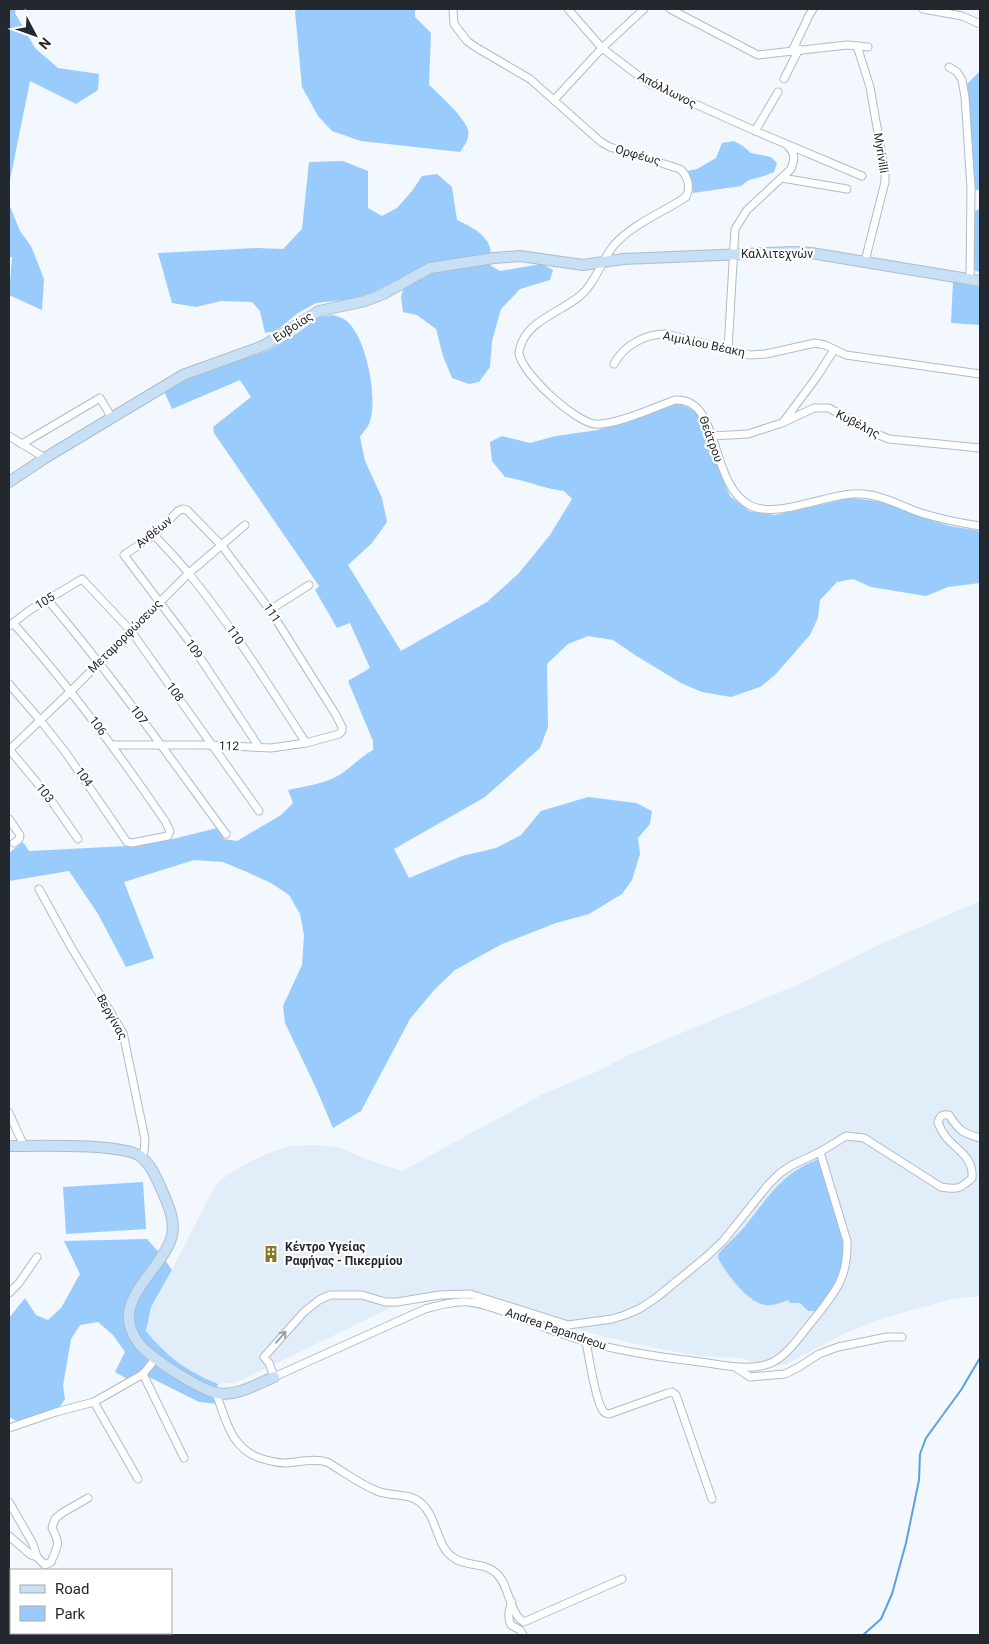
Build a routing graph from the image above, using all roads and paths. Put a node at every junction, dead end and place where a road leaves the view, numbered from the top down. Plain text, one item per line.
1 (453, 9) edge
2 (568, 9) edge
3 (644, 9) edge
4 (670, 9) edge
5 (813, 9) edge
6 (924, 9) edge
7 (980, 24) edge
8 (857, 46) junction
9 (602, 48) junction
10 (868, 48) dead end
11 (796, 50) junction
12 (949, 67) dead end
13 (784, 79) dead end
14 (778, 92) dead end
15 (554, 100) junction
16 (755, 131) junction
17 (785, 143) junction
18 (862, 176) dead end
19 (782, 178) junction
20 (847, 189) dead end
21 (734, 254) junction
22 (865, 261) junction
23 (602, 263) junction
24 (975, 280) edge
25 (728, 349) junction
26 (834, 350) junction
27 (614, 364) dead end
28 (978, 372) edge
29 (112, 418) junction
30 (782, 423) junction
31 (9, 436) edge
32 (712, 436) junction
33 (22, 444) junction
34 (980, 448) edge
35 (45, 458) junction
36 (9, 482) edge
37 (183, 509) joint
38 (245, 525) dead end
39 (980, 526) edge
40 (154, 535) junction
41 (222, 546) junction
42 (124, 555) joint
43 (189, 573) junction
44 (82, 579) joint
45 (309, 585) dead end
46 (48, 599) junction
47 (159, 602) junction
48 (270, 610) junction
49 (11, 625) edge
50 (131, 631) junction
51 (99, 663) junction
52 (9, 684) edge
53 (71, 690) junction
54 (40, 720) junction
55 (342, 731) joint
56 (306, 743) junction
57 (212, 745) junction
58 (113, 746) junction
59 (160, 746) junction
60 (259, 747) junction
61 (9, 749) edge
62 (259, 811) dead end
63 (9, 819) edge
64 (226, 834) dead end
65 (168, 836) joint
66 (78, 839) dead end
67 (14, 843) dead end
68 (39, 889) dead end
69 (9, 1113) edge
70 (980, 1138) edge
71 (9, 1146) edge
72 (24, 1146) junction
73 (820, 1152) junction
74 (141, 1157) junction
75 (37, 1257) dead end
76 (9, 1293) edge
77 (902, 1337) dead end
78 (586, 1342) junction
79 (156, 1358) junction
80 (735, 1366) junction
81 (143, 1374) junction
82 (274, 1377) junction
83 (216, 1393) junction
84 (94, 1402) junction
85 (9, 1428) edge
86 (184, 1458) dead end
87 (138, 1479) dead end
88 (88, 1498) dead end
89 (712, 1500) dead end
90 (9, 1502) edge
91 (9, 1536) edge
92 (37, 1557) junction
93 (622, 1579) dead end
94 (512, 1602) junction
95 (523, 1635) edge

1 - 15 street, Ορφέως
2 - 9 street, Απόλλωνος
3 - 9 street
4 - 11 street
5 - 11 street
6 - 7 street
8 - 10 street
8 - 11 street
8 - 22 street, Myrivilli
9 - 15 street
9 - 16 street, Απόλλωνος
11 - 13 street
12 - 24 street
14 - 16 street
15 - 23 street, Ορφέως
16 - 17 street, Απόλλωνος
17 - 18 street, Απόλλωνος
17 - 19 street
19 - 20 street
19 - 21 street
21 - 22 street, Καλλιτεχνών
21 - 23 street, Καλλιτεχνών
21 - 25 street
22 - 24 street, Καλλιτεχνών
23 - 29 street, Ευβοίας
23 - 32 street, Θεάτρου
25 - 26 street, Αιμιλίου Βέακη
25 - 27 street, Αιμιλίου Βέακη
26 - 28 street, Αιμιλίου Βέακη
26 - 30 street
29 - 33 street
29 - 35 street, Ευβοίας
30 - 32 street, Κυβέλης
30 - 34 street, Κυβέλης
31 - 33 street
32 - 39 street, Θεάτρου
33 - 35 street
35 - 36 street, Ευβοίας
37 - 40 street, Ανθέων
37 - 41 street, 111
38 - 41 street, Μεταμορφώσεως
40 - 42 street, Ανθέων
40 - 43 street, 110
41 - 43 street, Μεταμορφώσεως
41 - 48 street, 111
42 - 47 street, 109
43 - 47 street, Μεταμορφώσεως
43 - 56 street, 110
44 - 46 street, 105
44 - 50 street, 108
45 - 48 street
46 - 49 street, 105
46 - 51 street, 107
47 - 50 street, Μεταμορφώσεως
47 - 60 street, 109
48 - 55 street, 111
49 - 53 street, 106
50 - 51 street, Μεταμορφώσεως
50 - 57 street, 108
51 - 53 street, Μεταμορφώσεως
51 - 59 street, 107
52 - 54 street, 104
53 - 54 street, Μεταμορφώσεως
53 - 58 street, 106
54 - 61 street, Μεταμορφώσεως
54 - 65 street, 104
55 - 56 street, 112
56 - 60 street, 112
57 - 59 street, 112
57 - 60 street, 112
57 - 62 street, 108
58 - 59 street, 112
58 - 65 street, 106
59 - 64 street, 107
61 - 66 street, 103
63 - 67 street
68 - 74 street, Βεργίνας
69 - 72 street
70 - 73 street
71 - 72 street
72 - 74 street
73 - 80 street
82 -> 73 street
74 - 79 street
75 - 76 street
77 - 80 street, Andrea Papandreou
78 - 80 street, Andrea Papandreou
78 - 82 street, Andrea Papandreou
78 - 89 street
79 - 81 street
79 - 83 street
81 - 84 street
81 - 86 street
82 - 83 street
83 - 94 street
84 - 85 street
84 - 87 street
88 - 92 street
90 - 92 street
91 - 92 street
93 - 94 street
94 - 95 street

